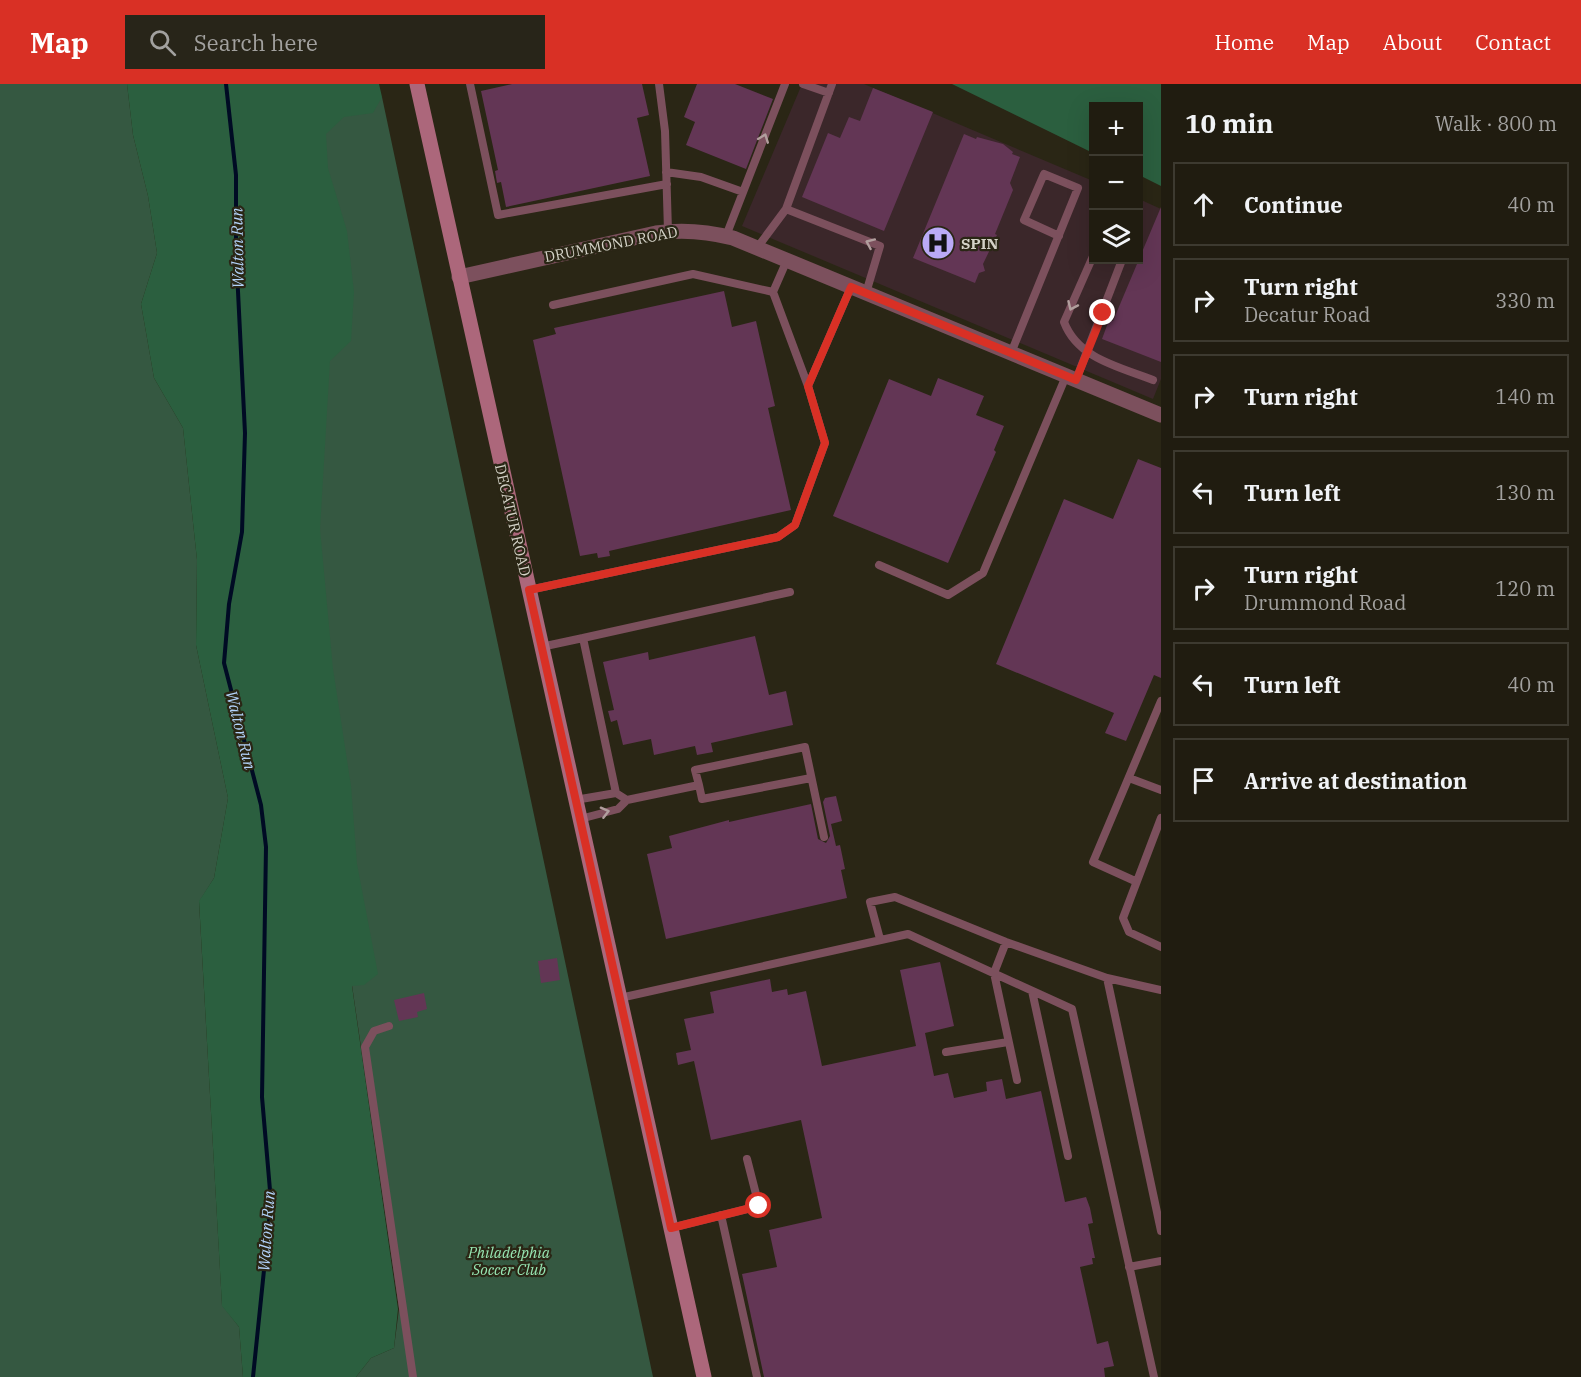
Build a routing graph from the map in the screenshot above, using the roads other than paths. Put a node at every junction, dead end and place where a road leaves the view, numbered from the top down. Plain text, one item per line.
1 (417, 84) edge
2 (470, 84) edge
3 (659, 84) edge
4 (785, 84) edge
5 (803, 84) edge
6 (832, 84) edge
7 (829, 93) junction
8 (666, 172) junction
9 (667, 184) junction
10 (743, 192) junction
11 (786, 209) junction
12 (668, 231) junction
13 (726, 236) junction
14 (1059, 236) junction
15 (757, 248) junction
16 (787, 261) junction
17 (1090, 264) edge
18 (1121, 264) edge
19 (459, 277) junction
20 (859, 290) junction
21 (773, 292) junction
22 (553, 305) dead end
23 (1011, 353) junction
24 (1087, 354) junction
25 (1071, 378) junction
26 (1153, 380) dead end
27 (808, 386) junction
28 (1160, 412) edge
29 (879, 565) dead end
30 (529, 590) junction
31 (790, 592) dead end
32 (583, 639) junction
33 (541, 646) junction
34 (1161, 701) edge
35 (812, 778) junction
36 (1129, 778) junction
37 (699, 785) junction
38 (1161, 790) edge
39 (616, 793) junction
40 (575, 800) junction
41 (627, 800) junction
42 (1161, 818) edge
43 (580, 819) junction
44 (824, 837) dead end
45 (1135, 881) junction
46 (880, 939) junction
47 (1006, 942) junction
48 (1161, 947) edge
49 (994, 973) junction
50 (1107, 978) junction
51 (1161, 990) edge
52 (1032, 991) junction
53 (620, 998) junction
54 (389, 1026) dead end
55 (1008, 1042) junction
56 (946, 1052) dead end
57 (1017, 1080) dead end
58 (1068, 1156) dead end
59 (747, 1159) dead end
60 (721, 1215) junction
61 (671, 1228) junction
62 (1161, 1231) edge
63 (1161, 1261) edge
64 (1129, 1267) junction
65 (413, 1377) edge
66 (705, 1377) edge
67 (757, 1377) edge
68 (1154, 1377) edge

1 - 19 street, DECATUR ROAD
2 - 9 lane
3 - 8 lane
10 -> 4 lane
5 - 7 lane
6 - 7 lane
7 - 11 lane
8 - 9 lane
8 - 10 lane
9 - 12 lane
10 - 13 lane
11 - 15 lane
20 -> 11 lane
12 - 13 street, DRUMMOND ROAD
12 - 19 street, DRUMMOND ROAD
13 - 15 street, DRUMMOND ROAD
14 - 14 lane
14 - 23 lane
15 - 16 street, DRUMMOND ROAD
16 - 20 street, DRUMMOND ROAD
16 - 21 lane
17 -> 24 lane
18 - 24 lane
19 - 30 street, DECATUR ROAD
20 - 23 street, DRUMMOND ROAD
20 - 27 lane
21 - 22 lane
21 - 27 lane
23 - 25 street, DRUMMOND ROAD
24 - 25 lane
24 - 26 lane
25 - 28 street, DRUMMOND ROAD
25 - 29 lane
27 - 30 lane
30 - 33 street, DECATUR ROAD
31 - 32 lane
32 - 33 lane
32 - 39 lane
33 - 40 street, DECATUR ROAD
34 - 36 lane
35 - 37 lane
35 - 37 lane
35 - 44 lane
36 - 38 lane
36 - 45 lane
37 - 41 lane
39 - 40 lane
39 - 41 lane
40 - 43 street, DECATUR ROAD
43 -> 41 lane
42 - 45 lane
43 - 53 street, DECATUR ROAD
45 - 48 lane
46 - 47 lane
46 - 49 lane
46 - 53 lane
47 - 49 lane
47 - 50 lane
49 - 52 lane
49 - 55 lane
50 - 51 lane
50 - 62 lane
52 - 58 lane
52 - 64 lane
53 - 61 street, DECATUR ROAD
54 - 65 lane
55 - 56 lane
55 - 57 lane
59 - 60 lane
60 - 61 lane
60 - 67 lane
61 - 66 street, DECATUR ROAD
63 - 64 lane
64 - 68 lane

